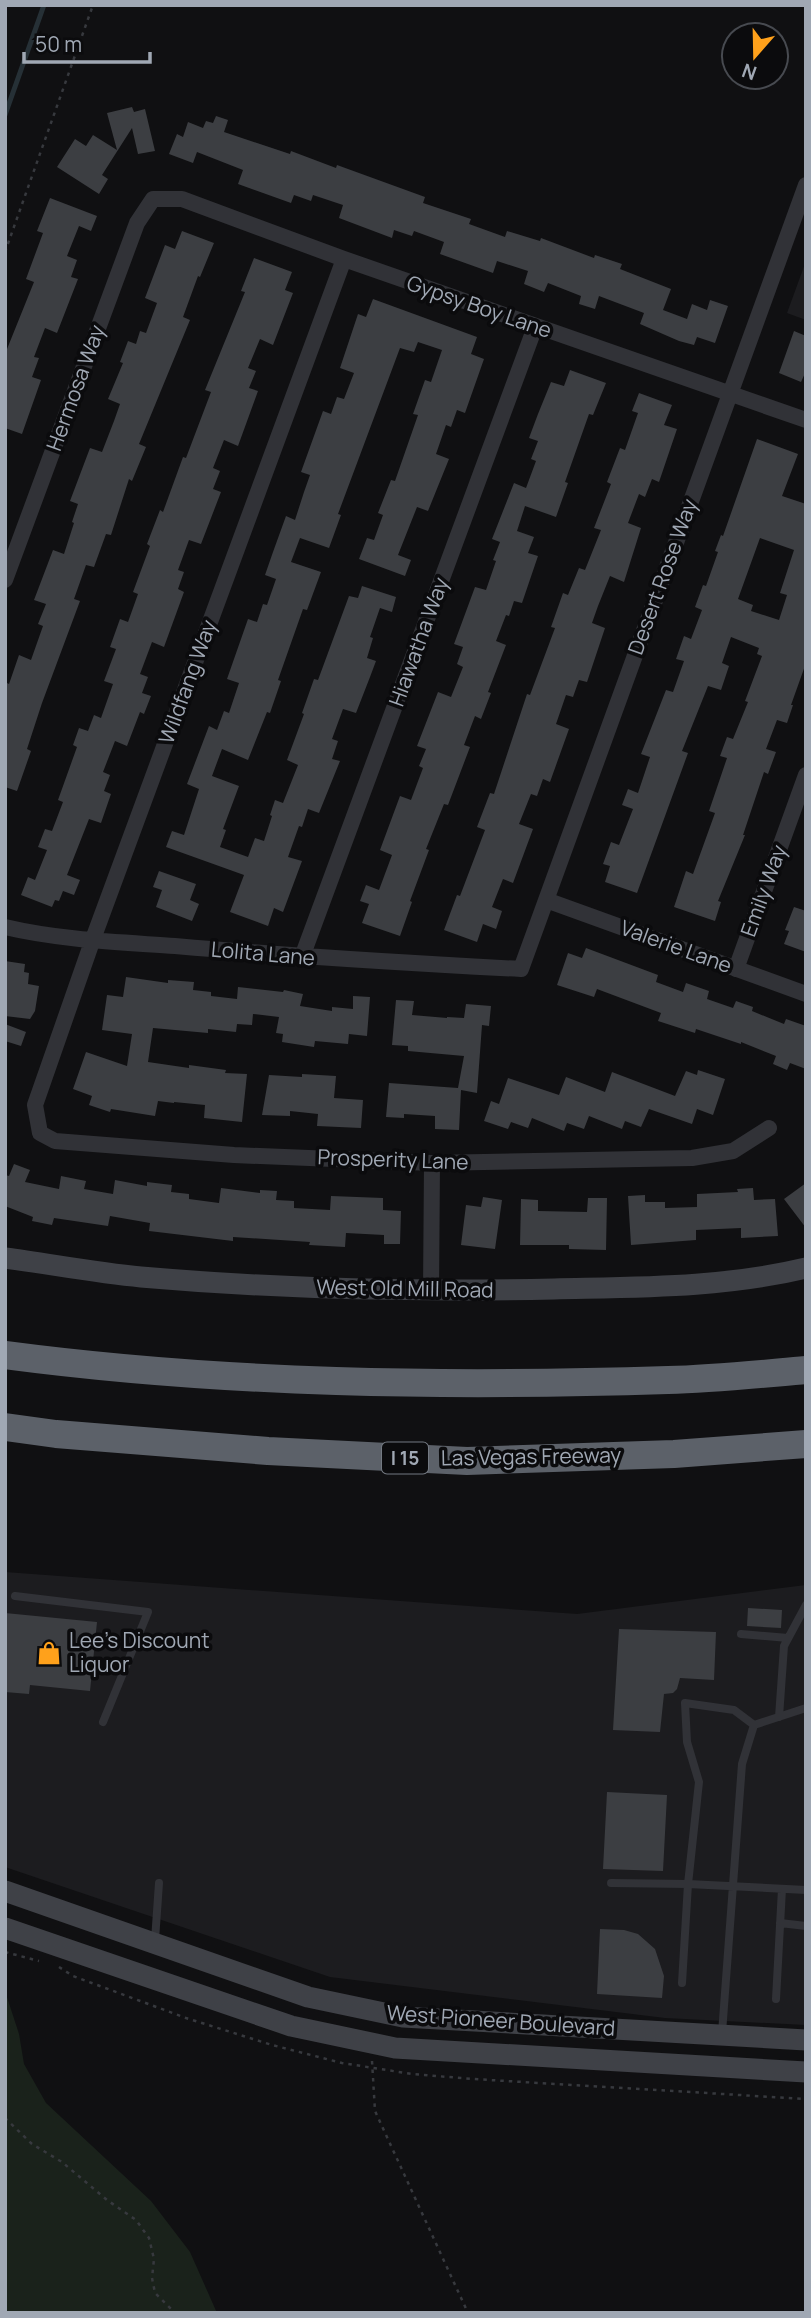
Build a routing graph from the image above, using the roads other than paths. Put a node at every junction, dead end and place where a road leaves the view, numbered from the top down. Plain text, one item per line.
1 (806, 186) edge
2 (153, 199) joint
3 (344, 259) junction
4 (535, 327) junction
5 (730, 393) junction
6 (806, 420) edge
7 (5, 580) edge
8 (806, 775) edge
9 (546, 900) junction
10 (5, 927) edge
11 (93, 939) junction
12 (302, 957) junction
13 (521, 969) joint
14 (736, 969) junction
15 (806, 993) edge
16 (36, 1105) joint
17 (769, 1128) dead end
18 (432, 1163) junction
19 (5, 1258) edge
20 (806, 1268) edge
21 (431, 1292) junction
22 (5, 1355) edge
23 (806, 1370) edge
24 (5, 1427) edge
25 (806, 1444) edge
26 (15, 1596) dead end
27 (806, 1605) edge
28 (741, 1634) dead end
29 (788, 1638) junction
30 (806, 1708) edge
31 (779, 1717) junction
32 (103, 1722) dead end
33 (754, 1725) junction
34 (159, 1883) dead end
35 (611, 1883) dead end
36 (688, 1884) junction
37 (734, 1887) junction
38 (782, 1889) junction
39 (806, 1890) edge
40 (5, 1891) edge
41 (780, 1923) junction
42 (806, 1926) edge
43 (5, 1928) edge
44 (155, 1943) junction
45 (682, 1983) dead end
46 (776, 1999) dead end
47 (722, 2036) junction
48 (806, 2040) edge
49 (806, 2072) edge

1 - 5 street, Desert Rose Way
2 - 3 street, Gypsy Boy Lane
2 - 7 street, Hermosa Way
3 - 4 street, Gypsy Boy Lane
3 - 11 street, Wildfang Way
4 - 5 street, Gypsy Boy Lane
4 - 12 street, Hiawatha Way
5 - 6 street, Gypsy Boy Lane
5 - 9 street, Desert Rose Way
8 - 14 street, Emily Way
9 - 13 street, Desert Rose Way
9 - 14 street, Valerie Lane
10 - 11 street, Lolita Lane
11 - 12 street, Lolita Lane
11 - 16 street, Wildfang Way
12 - 13 street, Lolita Lane
14 - 15 street, Valerie Lane
16 - 18 street, Prosperity Lane
17 - 18 street, Prosperity Lane
18 - 21 street
19 - 21 main road, West Old Mill Road
20 - 21 main road, West Old Mill Road
22 - 23 highway
24 - 25 highway, Las Vegas Freeway / I 15
26 - 32 lane
27 - 29 lane
28 - 29 lane
29 - 31 lane
30 - 31 lane
31 - 33 lane
33 - 36 lane
33 - 37 lane
34 - 44 lane
35 - 36 lane
36 - 37 lane
36 - 45 lane
37 - 38 lane
37 - 47 lane
38 - 39 lane
38 - 41 lane
40 - 44 main road, West Pioneer Boulevard
41 - 42 lane
41 - 46 lane
43 - 49 main road, West Pioneer Boulevard
44 - 47 main road, West Pioneer Boulevard
47 - 48 main road, West Pioneer Boulevard

